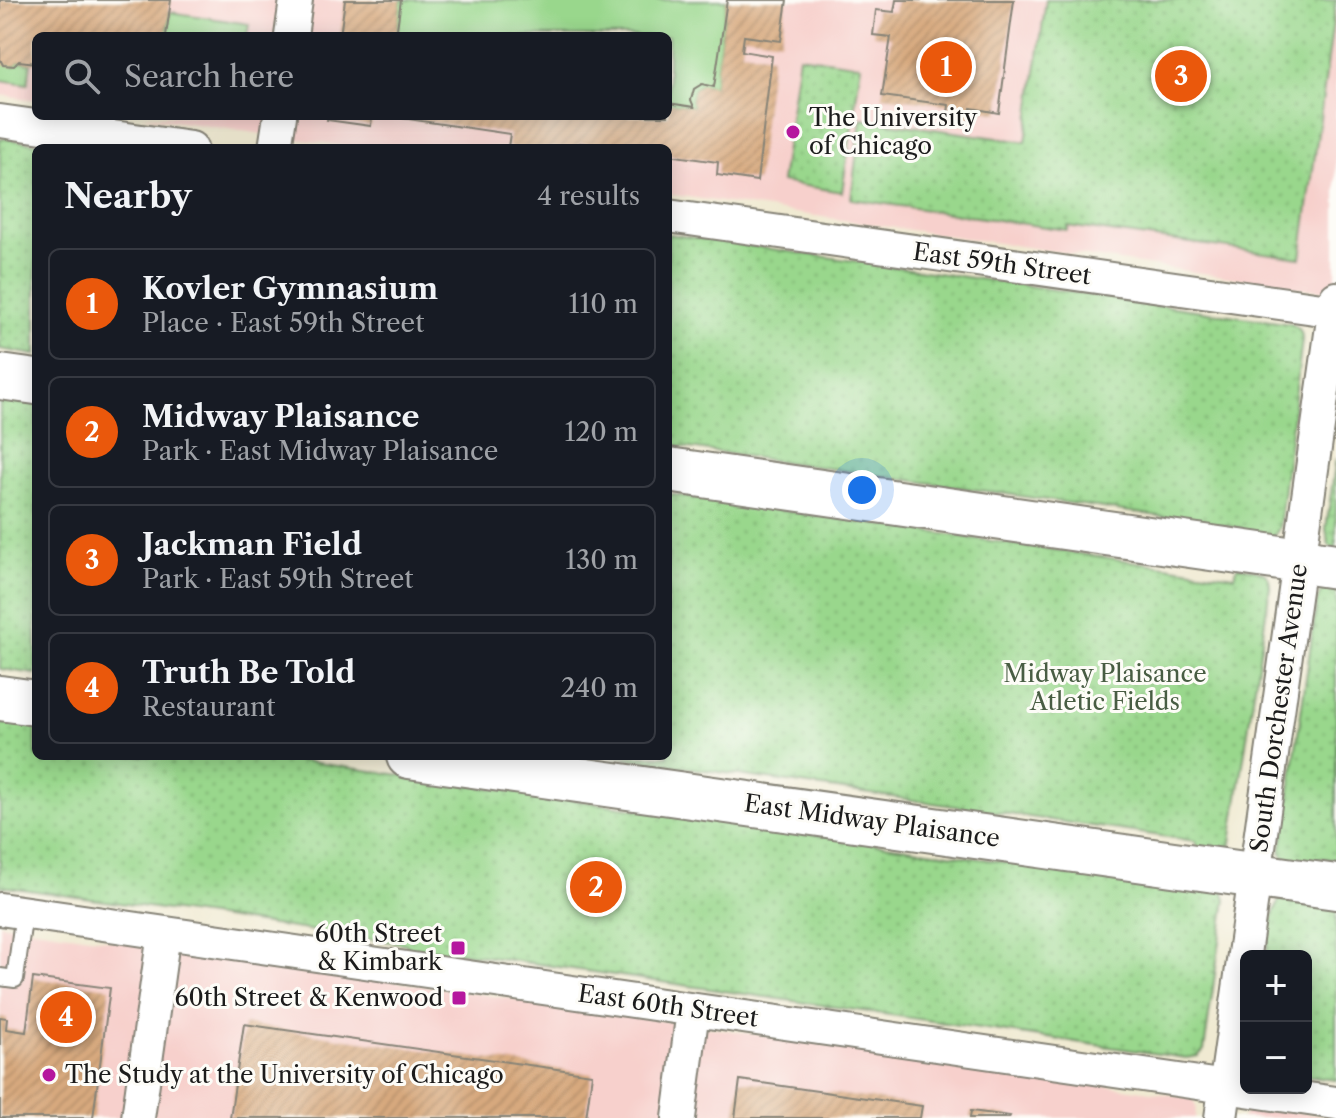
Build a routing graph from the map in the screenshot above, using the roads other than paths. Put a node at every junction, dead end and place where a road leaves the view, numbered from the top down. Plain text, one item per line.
1 (296, 0) edge
2 (292, 32) edge
3 (279, 120) edge
4 (0, 121) edge
5 (163, 144) edge
6 (276, 144) edge
7 (672, 217) edge
8 (1335, 307) edge
9 (0, 377) edge
10 (32, 381) edge
11 (672, 471) edge
12 (1318, 564) edge
13 (0, 698) edge
14 (32, 702) edge
15 (438, 760) edge
16 (1256, 874) junction
17 (1336, 887) edge
18 (12, 911) edge
19 (164, 933) junction
20 (0, 977) edge
21 (693, 1010) junction
22 (1224, 1103) edge
23 (1336, 1103) edge
24 (138, 1118) edge
25 (679, 1118) edge

1 - 2 street
3 - 6 street
4 - 5 street
7 - 8 street, East 59th Street
8 - 12 street, South Dorchester Avenue
9 - 10 street
11 - 12 street
12 - 16 street, South Dorchester Avenue
13 - 14 street
15 - 16 street, East Midway Plaisance
16 - 17 street, East Midway Plaisance
16 - 22 street, South Dorchester Avenue
18 - 19 street, East 60th Street
18 - 20 lane
19 - 21 street, East 60th Street
19 - 24 street
21 - 22 street, East 60th Street
21 - 25 street
22 - 23 street, East 60th Street

